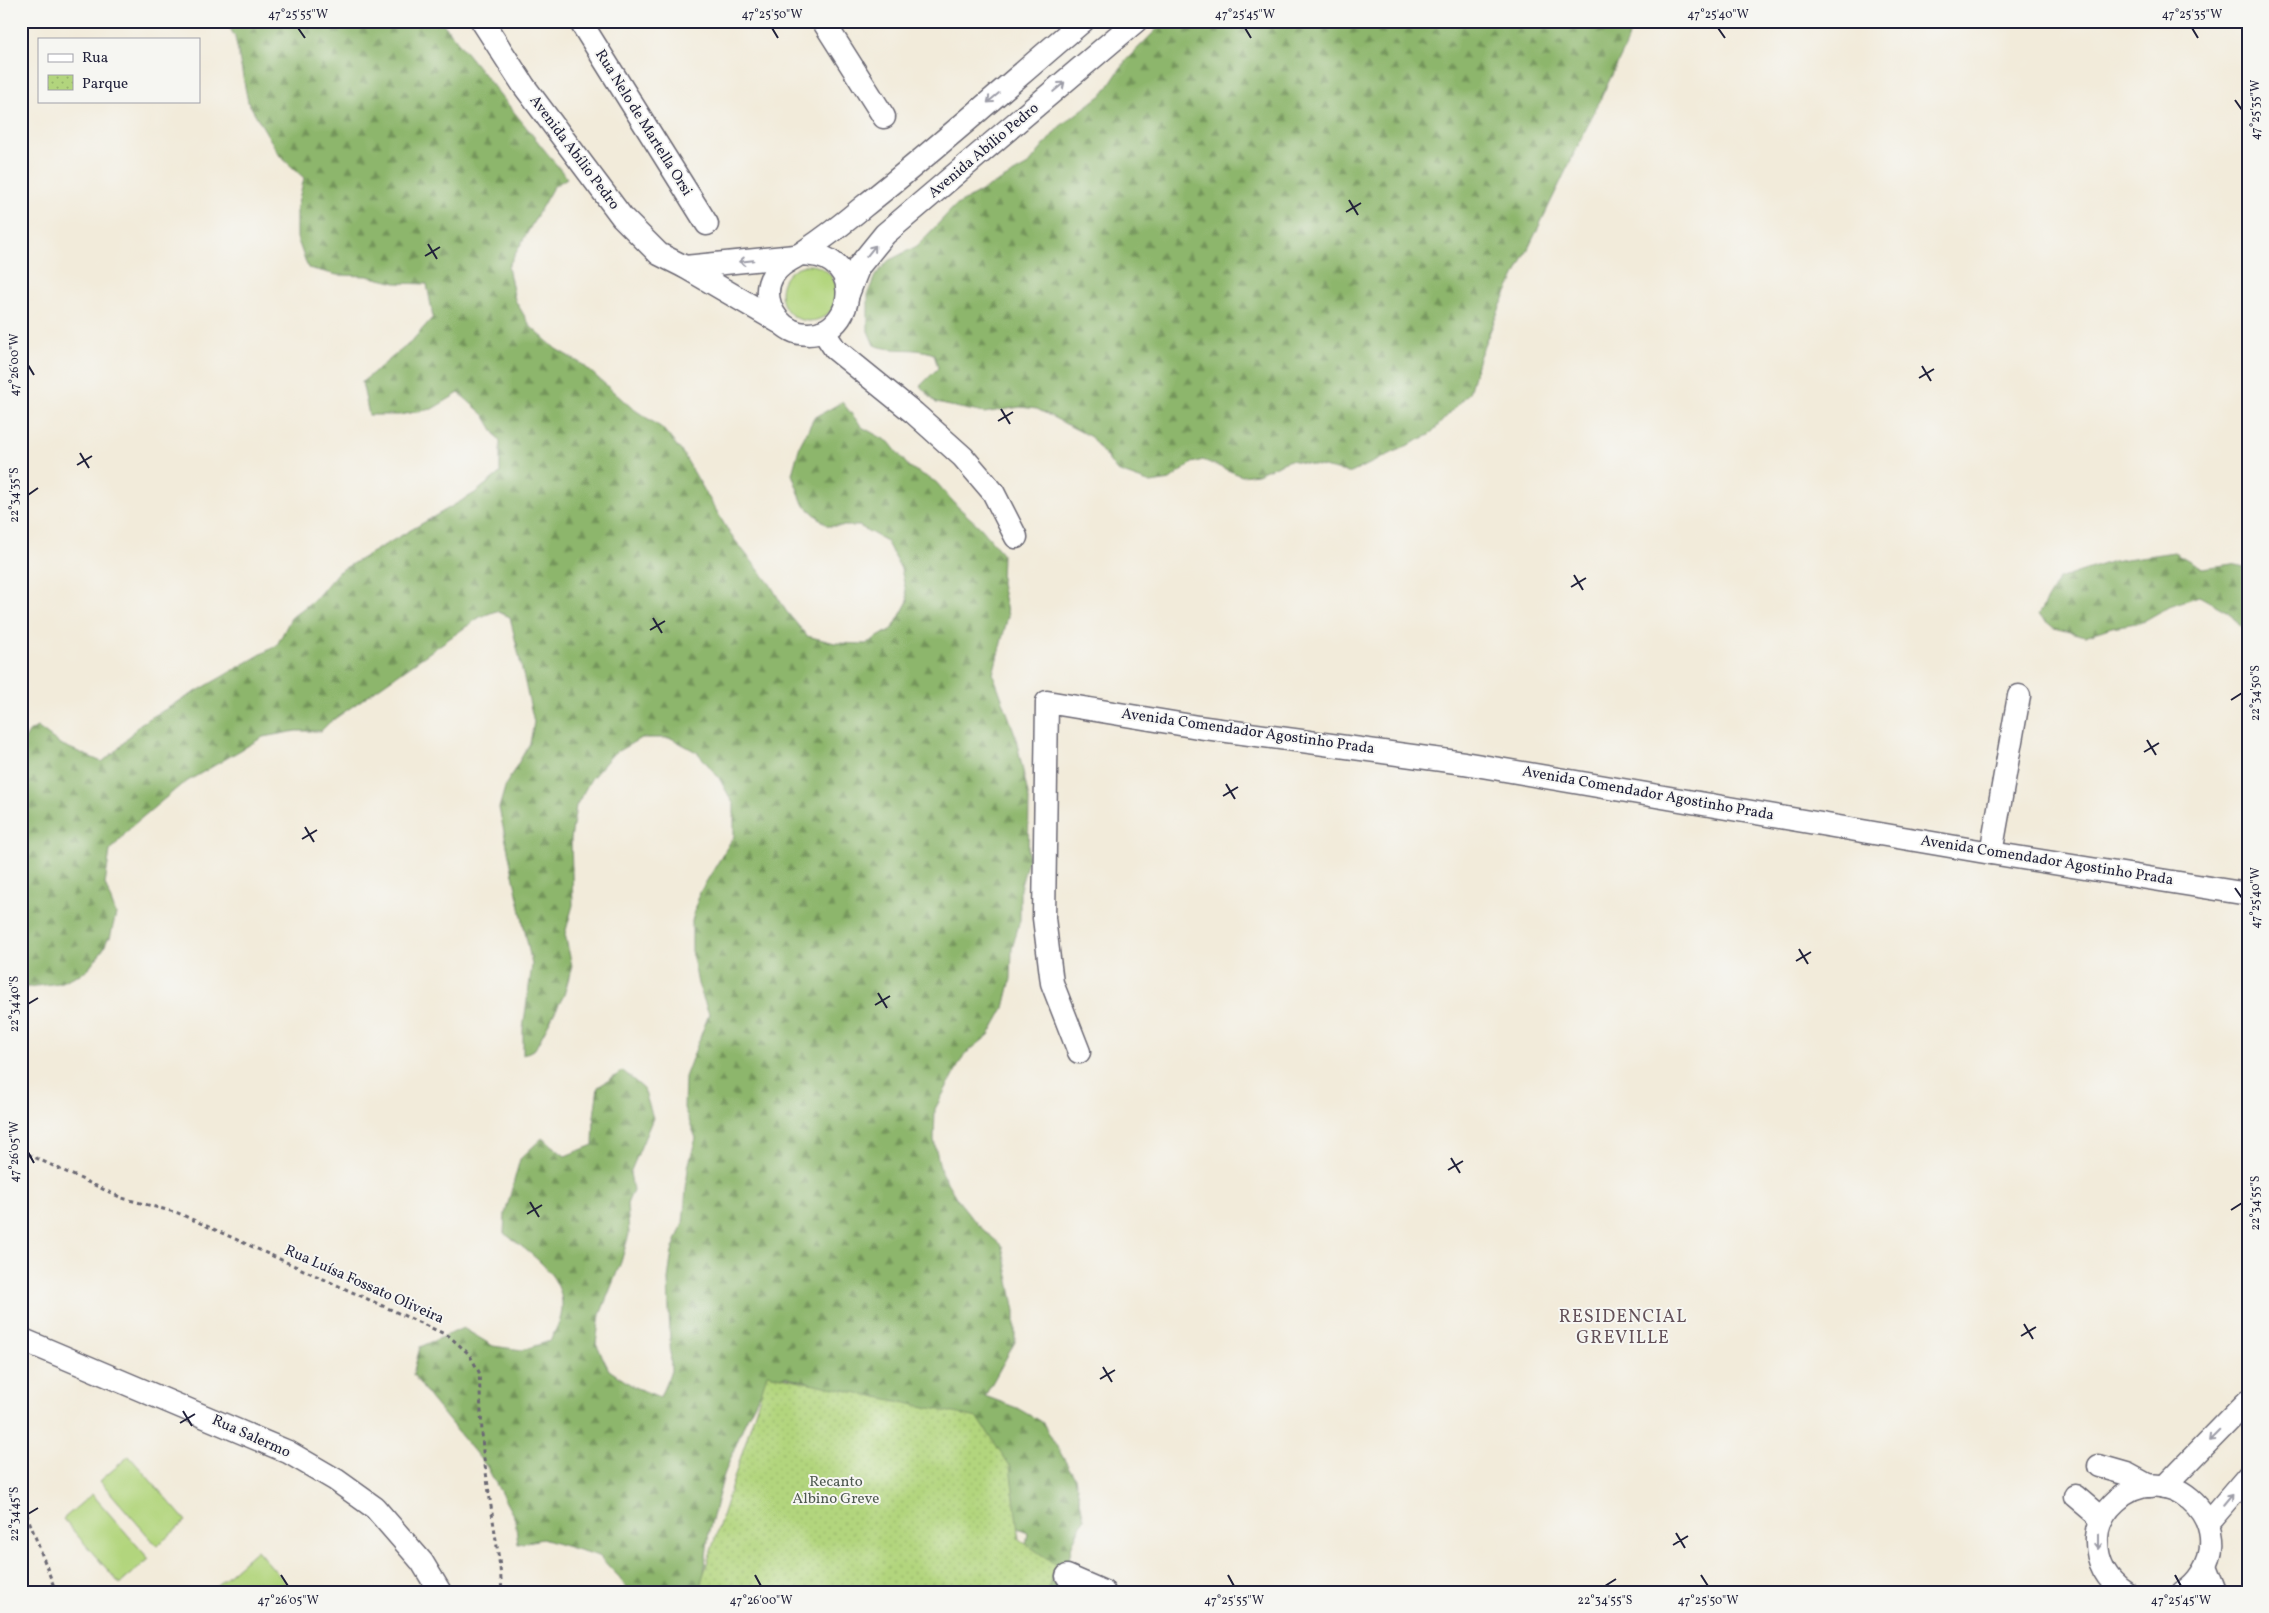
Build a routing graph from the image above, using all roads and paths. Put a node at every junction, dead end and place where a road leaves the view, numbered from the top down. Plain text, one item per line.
1 (482, 21) edge
2 (580, 21) edge
3 (823, 21) edge
4 (1084, 21) edge
5 (1136, 21) edge
6 (884, 117) dead end
7 (707, 224) dead end
8 (797, 255) junction
9 (685, 267) junction
10 (848, 294) junction
11 (779, 322) junction
12 (824, 331) junction
13 (1016, 537) dead end
14 (2019, 696) dead end
15 (1991, 853) junction
16 (2248, 894) edge
17 (1079, 1052) dead end
18 (21, 1151) edge
19 (21, 1339) edge
20 (2248, 1401) edge
21 (2099, 1466) dead end
22 (2248, 1476) edge
23 (2157, 1486) junction
24 (2074, 1496) dead end
25 (21, 1499) edge
26 (2102, 1519) junction
27 (2208, 1523) junction
28 (2206, 1567) junction
29 (1067, 1576) dead end
30 (2101, 1584) edge
31 (56, 1592) edge
32 (440, 1592) edge
33 (502, 1592) edge
34 (1104, 1592) edge
35 (2125, 1592) edge
36 (2183, 1592) edge
37 (2216, 1592) edge

1 - 9 street, Avenida Abílio Pedro
2 - 7 street, Rua Nelo de Martella Orsi
3 - 6 street
4 -> 8 street
10 -> 5 street, Avenida Abílio Pedro
8 -> 9 street
8 - 10 street
8 - 11 street
9 - 11 street, Avenida Abílio Pedro
10 - 12 street
11 - 12 street
12 - 13 street
14 - 15 street
15 - 16 street, Avenida Comendador Agostinho Prada
15 - 17 street, Avenida Comendador Agostinho Prada
18 - 33 path, Rua Luísa Fossato Oliveira
19 - 32 street, Rua Salermo
20 -> 23 street
21 - 23 street
27 -> 22 street
23 - 26 street
23 - 27 street
24 - 26 street
25 - 31 path
26 -> 30 street
27 - 28 street
28 - 36 street
28 - 37 street
29 - 34 street
30 - 35 street

